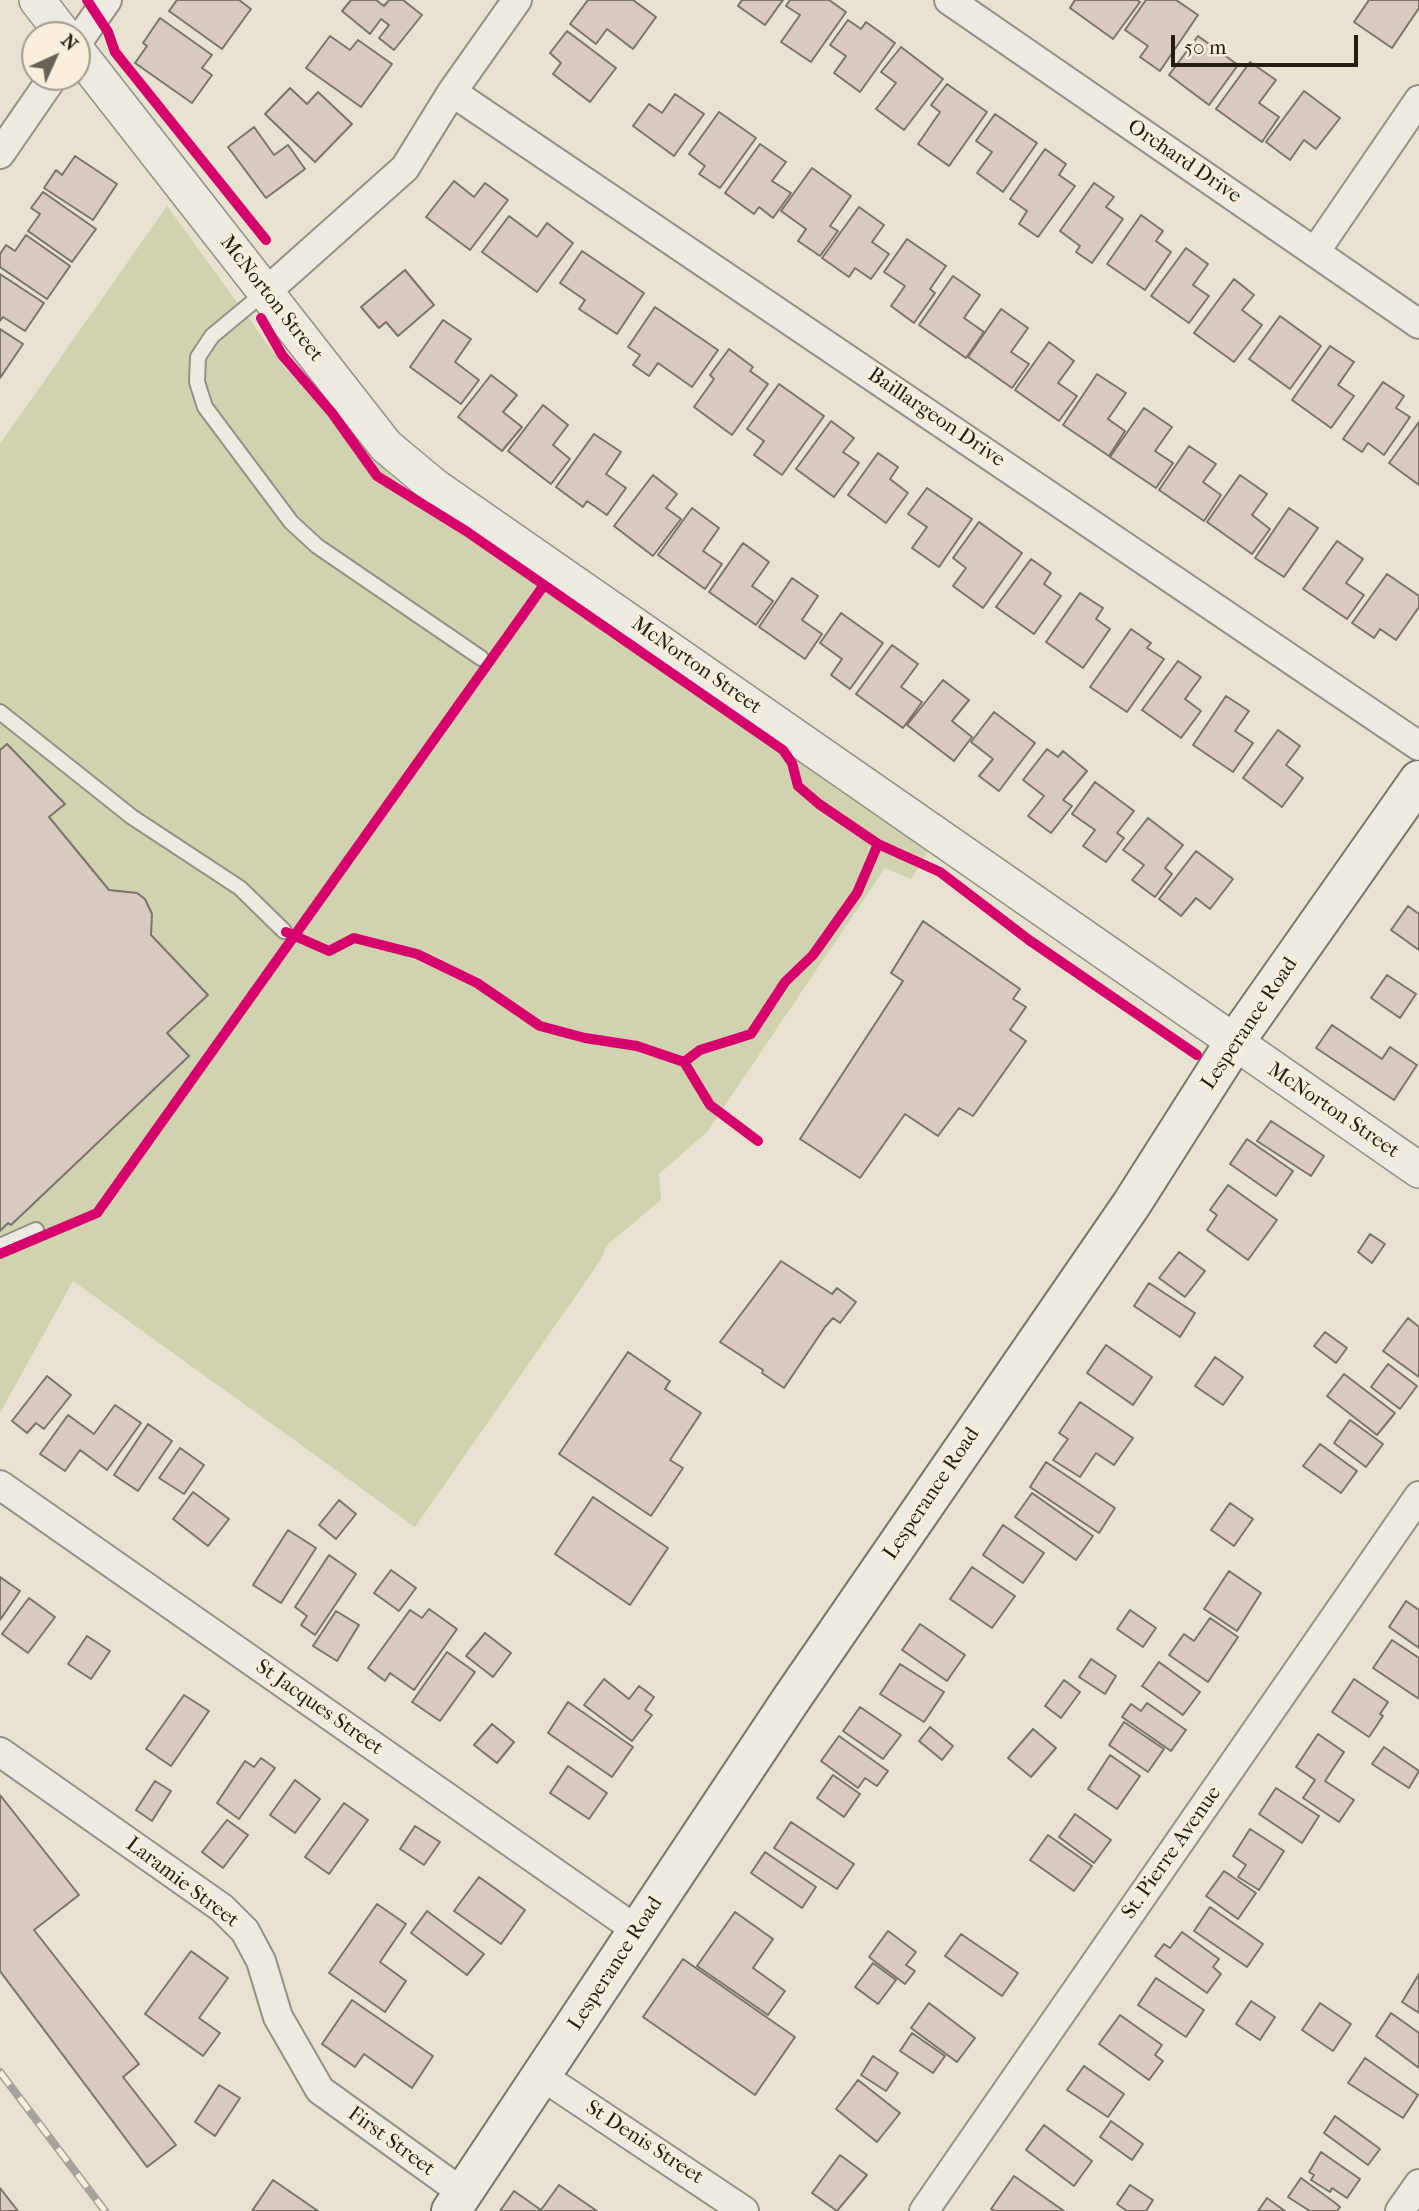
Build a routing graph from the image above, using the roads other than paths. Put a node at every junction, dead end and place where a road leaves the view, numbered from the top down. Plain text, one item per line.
1 (37, 0) edge
2 (107, 0) edge
3 (517, 0) edge
4 (948, 0) edge
5 (53, 21) edge
6 (91, 23) edge
7 (91, 69) edge
8 (43, 91) edge
9 (452, 92) junction
10 (1419, 100) edge
11 (0, 154) edge
12 (1315, 252) junction
13 (267, 290) junction
14 (1419, 324) edge
15 (481, 658) dead end
16 (0, 712) edge
17 (1419, 746) edge
18 (1419, 780) edge
19 (284, 931) dead end
20 (1234, 1043) junction
21 (1419, 1170) edge
22 (36, 1230) dead end
23 (0, 1246) edge
24 (0, 1485) edge
25 (1419, 1496) edge
26 (0, 1752) edge
27 (638, 1931) junction
28 (542, 2077) junction
29 (320, 2090) joint
30 (1419, 2183) edge
31 (457, 2202) edge
32 (744, 2211) edge
33 (924, 2211) edge
34 (1400, 2211) edge

1 - 5 street
2 - 6 street
3 - 9 street
4 - 12 street, Orchard Drive
7 - 13 street, McNorton Street
8 - 11 street
9 - 13 street
9 - 17 street, Baillargeon Drive
10 - 12 street
12 - 14 street, Orchard Drive
13 - 15 lane
13 - 20 street, McNorton Street
16 - 19 lane
18 - 20 main road, Lesperance Road
20 - 21 street, McNorton Street
20 - 27 main road, Lesperance Road
22 - 23 lane
24 - 27 street, St Jacques Street
25 - 33 street, St. Pierre Avenue
26 - 29 street, Laramie Street
27 - 28 main road, Lesperance Road
28 - 31 main road, Lesperance Road
28 - 32 street, St Denis Street
29 - 31 street, First Street
30 - 34 street

